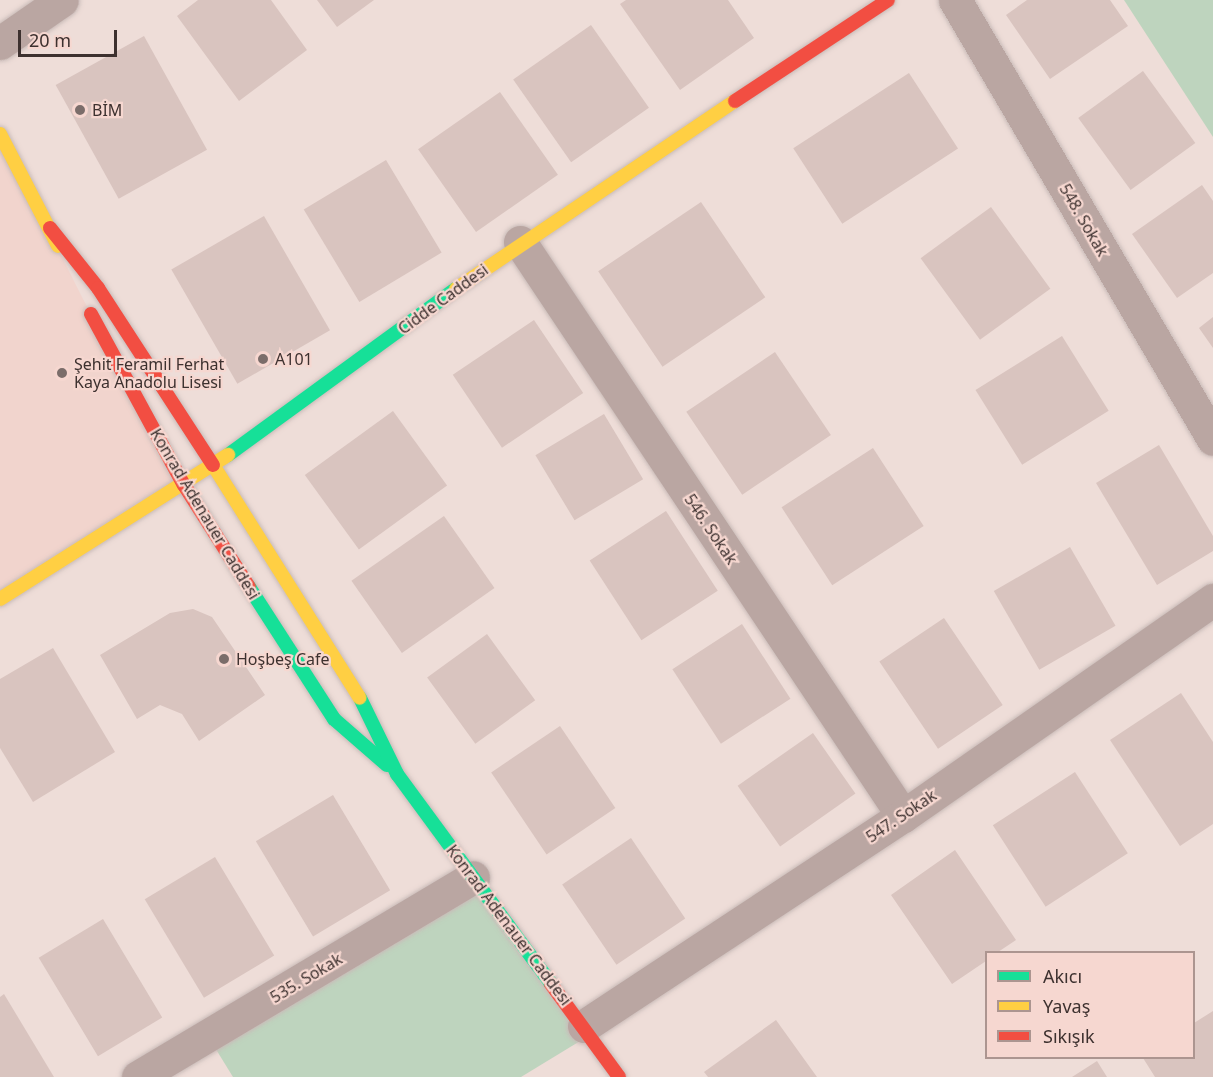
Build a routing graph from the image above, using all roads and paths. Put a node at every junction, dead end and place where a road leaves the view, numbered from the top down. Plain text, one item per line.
1 (62, 0) edge
2 (888, 0) edge
3 (955, 0) edge
4 (0, 43) edge
5 (0, 135) edge
6 (50, 228) junction
7 (520, 242) junction
8 (1213, 439) edge
9 (213, 466) junction
10 (184, 485) junction
11 (0, 598) edge
12 (1213, 600) edge
13 (397, 774) junction
14 (903, 816) junction
15 (473, 877) junction
16 (584, 1026) junction
17 (138, 1077) edge
18 (619, 1077) edge

1 - 4 street
2 - 7 main road, Cidde Caddesi
3 - 8 street, 548. Sokak
5 - 6 main road, Konrad Adenauer Caddesi
6 - 9 main road, Konrad Adenauer Caddesi
6 - 10 main road, Konrad Adenauer Caddesi
7 - 9 main road, Cidde Caddesi
7 - 14 street, 546. Sokak
9 - 10 main road, Cidde Caddesi
9 - 13 main road, Konrad Adenauer Caddesi
10 - 11 main road, Cidde Caddesi
10 - 13 main road, Konrad Adenauer Caddesi
12 - 14 street, 547. Sokak
13 - 15 main road, Konrad Adenauer Caddesi
14 - 16 street, 547. Sokak
15 - 16 main road, Konrad Adenauer Caddesi
15 - 17 street, 535. Sokak
16 - 18 main road, Konrad Adenauer Caddesi

